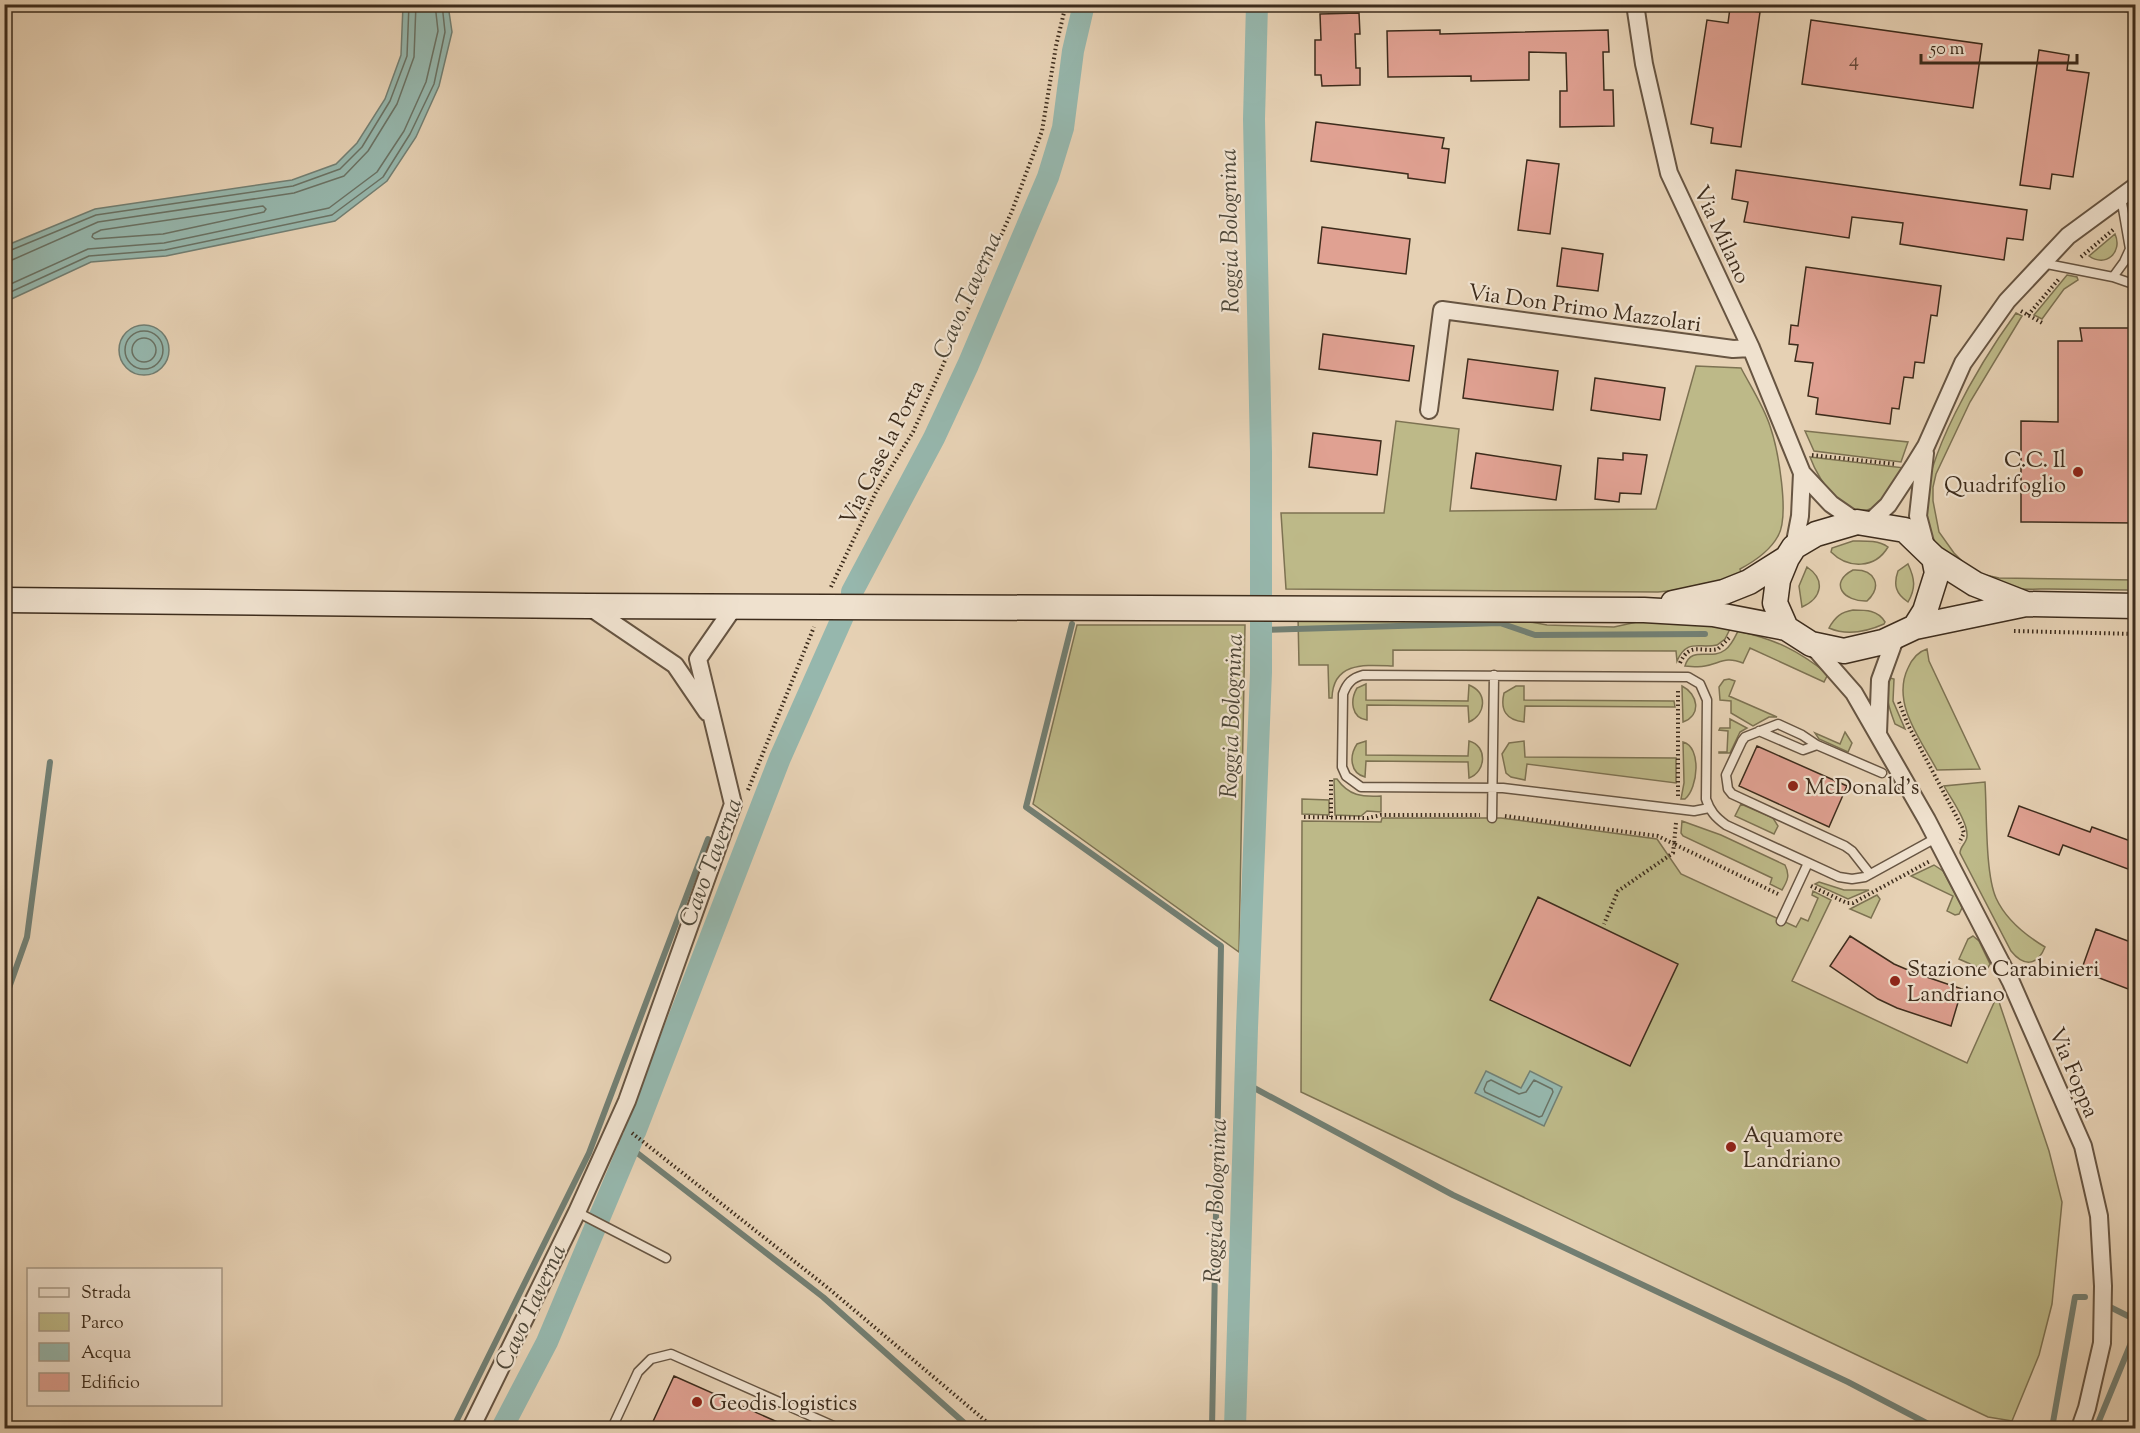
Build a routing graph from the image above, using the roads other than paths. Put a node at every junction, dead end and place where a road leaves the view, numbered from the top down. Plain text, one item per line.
1 (1635, 4) edge
2 (2105, 4) edge
3 (2136, 8) edge
4 (2136, 186) edge
5 (2121, 197) junction
6 (2133, 252) edge
7 (2042, 262) junction
8 (2113, 277) junction
9 (2136, 285) edge
10 (1751, 348) junction
11 (1429, 410) dead end
12 (1926, 446) junction
13 (1802, 473) junction
14 (1863, 522) junction
15 (1790, 552) junction
16 (1930, 554) junction
17 (4, 600) edge
18 (2026, 604) junction
19 (588, 606) junction
20 (2136, 606) edge
21 (734, 607) junction
22 (1644, 610) junction
23 (1786, 628) junction
24 (1905, 631) junction
25 (1811, 644) junction
26 (1494, 675) junction
27 (714, 723) junction
28 (1759, 731) junction
29 (1878, 734) junction
30 (1817, 745) junction
31 (1882, 772) dead end
32 (1492, 787) junction
33 (1709, 808) junction
34 (1492, 818) dead end
35 (1940, 846) junction
36 (1808, 863) junction
37 (1870, 874) junction
38 (1781, 921) dead end
39 (578, 1212) junction
40 (666, 1258) dead end
41 (471, 1428) edge
42 (612, 1428) edge
43 (838, 1428) edge
44 (2080, 1428) edge

1 - 10 street, Via Milano
2 - 3 lane
4 - 5 street
5 - 6 lane
5 - 7 street
6 - 8 lane
7 - 8 lane
7 - 12 street
8 - 9 lane
10 - 11 street, Via Don Primo Mazzolari
10 - 13 street, Via Milano
12 - 14 street
12 - 16 street
13 - 14 street, Via Milano
13 - 15 street, Via Milano
14 - 15 main road
14 - 16 main road
15 - 22 main road
15 - 23 main road
16 - 18 main road
16 - 24 main road
17 - 19 main road
18 - 20 main road
18 - 24 main road
19 - 21 main road
19 - 27 street
21 - 22 main road
21 - 27 street
22 - 23 main road
23 - 25 main road
24 - 25 main road
24 - 29 street
25 - 29 street, Via Foppa
26 - 32 lane
26 - 32 lane
26 - 33 lane
27 - 39 street
28 - 30 lane
28 - 30 lane
28 - 37 lane
29 - 35 street, Via Foppa
30 - 31 lane
32 - 33 lane
32 - 34 lane
33 - 36 lane
35 - 37 lane
35 - 44 street, Via Foppa
36 - 37 lane
36 - 38 lane
39 - 40 lane
39 - 41 street
42 - 43 lane

